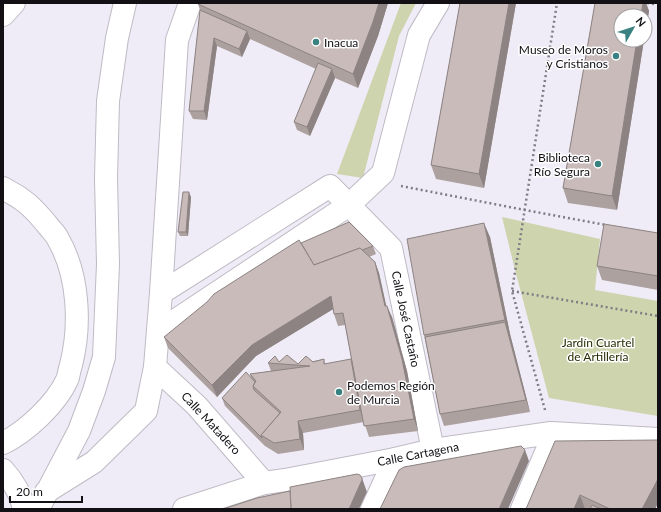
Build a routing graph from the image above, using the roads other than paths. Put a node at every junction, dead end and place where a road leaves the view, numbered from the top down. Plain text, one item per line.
1 (14, 3) edge
2 (125, 3) edge
3 (190, 3) edge
4 (438, 3) edge
5 (3, 16) edge
6 (3, 188) edge
7 (349, 205) junction
8 (162, 293) junction
9 (158, 332) junction
10 (155, 367) junction
11 (551, 433) junction
12 (658, 439) edge
13 (3, 443) edge
14 (433, 450) junction
15 (395, 459) junction
16 (3, 470) edge
17 (264, 483) junction
18 (42, 501) edge
19 (24, 509) edge
20 (184, 509) edge
21 (372, 509) edge
22 (522, 509) edge

1 - 5 main road
2 - 18 main road
3 - 8 main road
4 - 7 main road
6 - 13 main road
7 - 8 main road, Calle José Castaño
7 - 9 main road
7 - 14 main road, Calle José Castaño
8 - 9 main road
9 - 10 main road
10 - 17 main road, Calle Matadero
10 - 18 main road
11 - 12 main road, Calle Cartagena
11 - 14 main road, Calle Cartagena
11 - 22 main road
14 - 15 main road, Calle Cartagena
15 - 17 main road, Calle Cartagena
15 - 21 main road
16 - 19 main road
17 - 20 main road, Calle Cartagena

